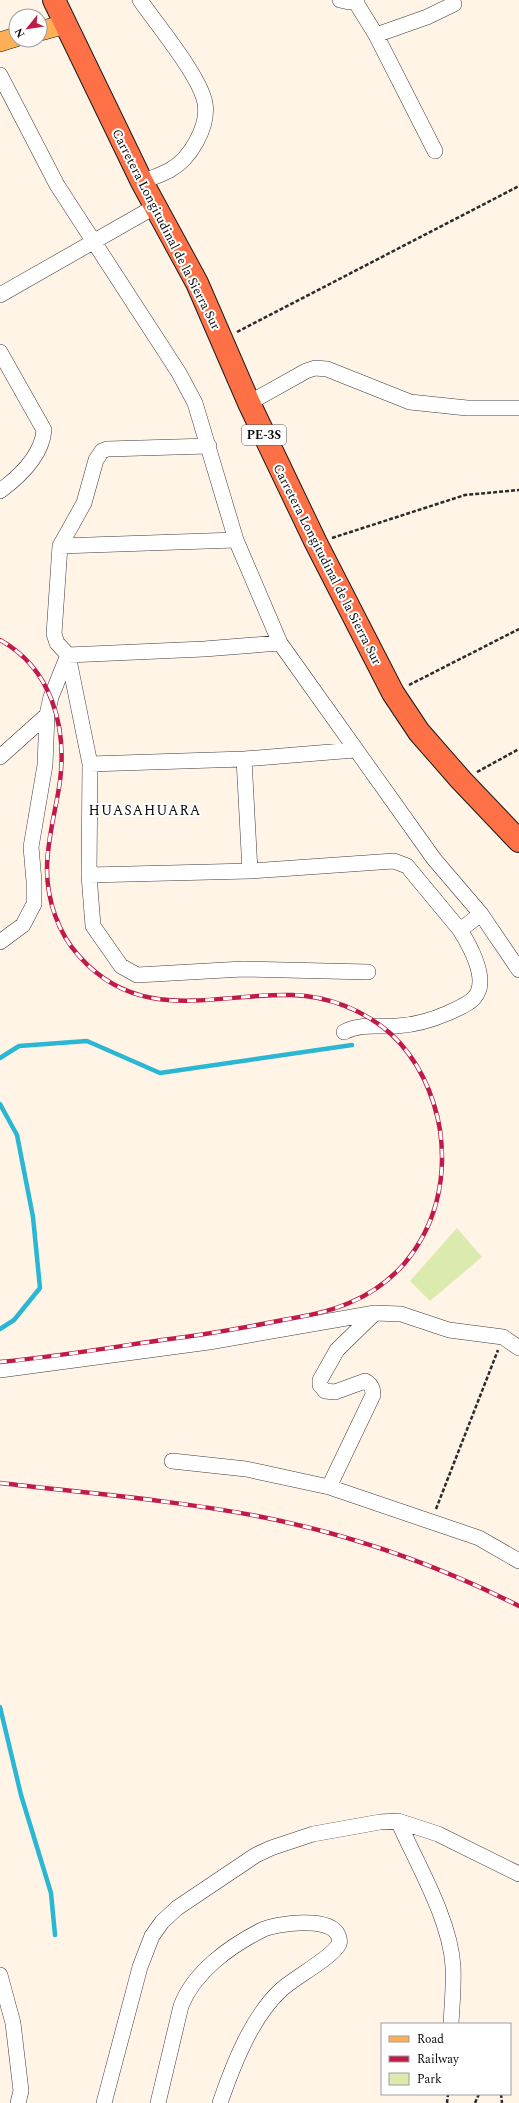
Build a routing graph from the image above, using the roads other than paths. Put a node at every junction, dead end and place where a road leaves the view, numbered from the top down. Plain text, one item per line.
1 (54, 0) edge
2 (140, 0) edge
3 (340, 0) edge
4 (356, 0) edge
5 (454, 4) dead end
6 (66, 24) junction
7 (48, 29) edge
8 (376, 35) junction
9 (2, 85) edge
10 (435, 151) dead end
11 (142, 182) junction
12 (156, 206) junction
13 (94, 240) junction
14 (0, 294) edge
15 (0, 352) edge
16 (249, 402) junction
17 (519, 408) edge
18 (209, 446) junction
19 (0, 491) edge
20 (236, 540) junction
21 (60, 546) junction
22 (280, 643) junction
23 (68, 655) junction
24 (47, 715) junction
25 (355, 750) junction
26 (0, 757) edge
27 (244, 759) junction
28 (90, 764) junction
29 (519, 841) edge
30 (250, 871) junction
31 (89, 875) junction
32 (481, 914) junction
33 (460, 930) junction
34 (0, 942) edge
35 (519, 970) edge
36 (368, 972) dead end
37 (344, 1032) dead end
38 (375, 1313) junction
39 (519, 1348) edge
40 (0, 1370) edge
41 (172, 1461) dead end
42 (329, 1488) junction
43 (519, 1561) edge
44 (398, 1821) junction
45 (519, 1874) edge
46 (0, 1975) edge
47 (451, 2023) edge
48 (18, 2103) edge
49 (104, 2103) edge
50 (158, 2103) edge
51 (220, 2103) edge

1 - 6 highway, Carretera Longitudinal de la Sierra Sur / PE-3S
2 - 11 street
3 - 4 street
4 - 8 street
5 - 8 street
6 - 7 main road
6 - 11 highway, Carretera Longitudinal de la Sierra Sur / PE-3S
8 - 10 street
9 - 13 street
11 - 12 highway, Carretera Longitudinal de la Sierra Sur / PE-3S
12 - 13 street
12 - 16 highway, Carretera Longitudinal de la Sierra Sur / PE-3S
13 - 14 street
13 - 18 street
15 - 19 street
16 - 17 street
16 - 29 highway, Carretera Longitudinal de la Sierra Sur / PE-3S
18 - 20 street
18 - 21 street
20 - 21 street
20 - 22 street
21 - 23 street
22 - 23 street
22 - 25 street
23 - 24 street
23 - 28 street
24 - 26 street
24 - 34 street
25 - 27 street
25 - 32 street
27 - 28 street
27 - 30 street
28 - 31 street
30 - 31 street
30 - 33 street
31 - 36 street
32 - 33 street
32 - 35 street
33 - 37 street
38 - 39 street
38 - 40 street
38 - 42 street
41 - 42 street
42 - 43 street
44 - 45 street
44 - 47 street
44 - 49 street
46 - 48 street
50 - 51 street

